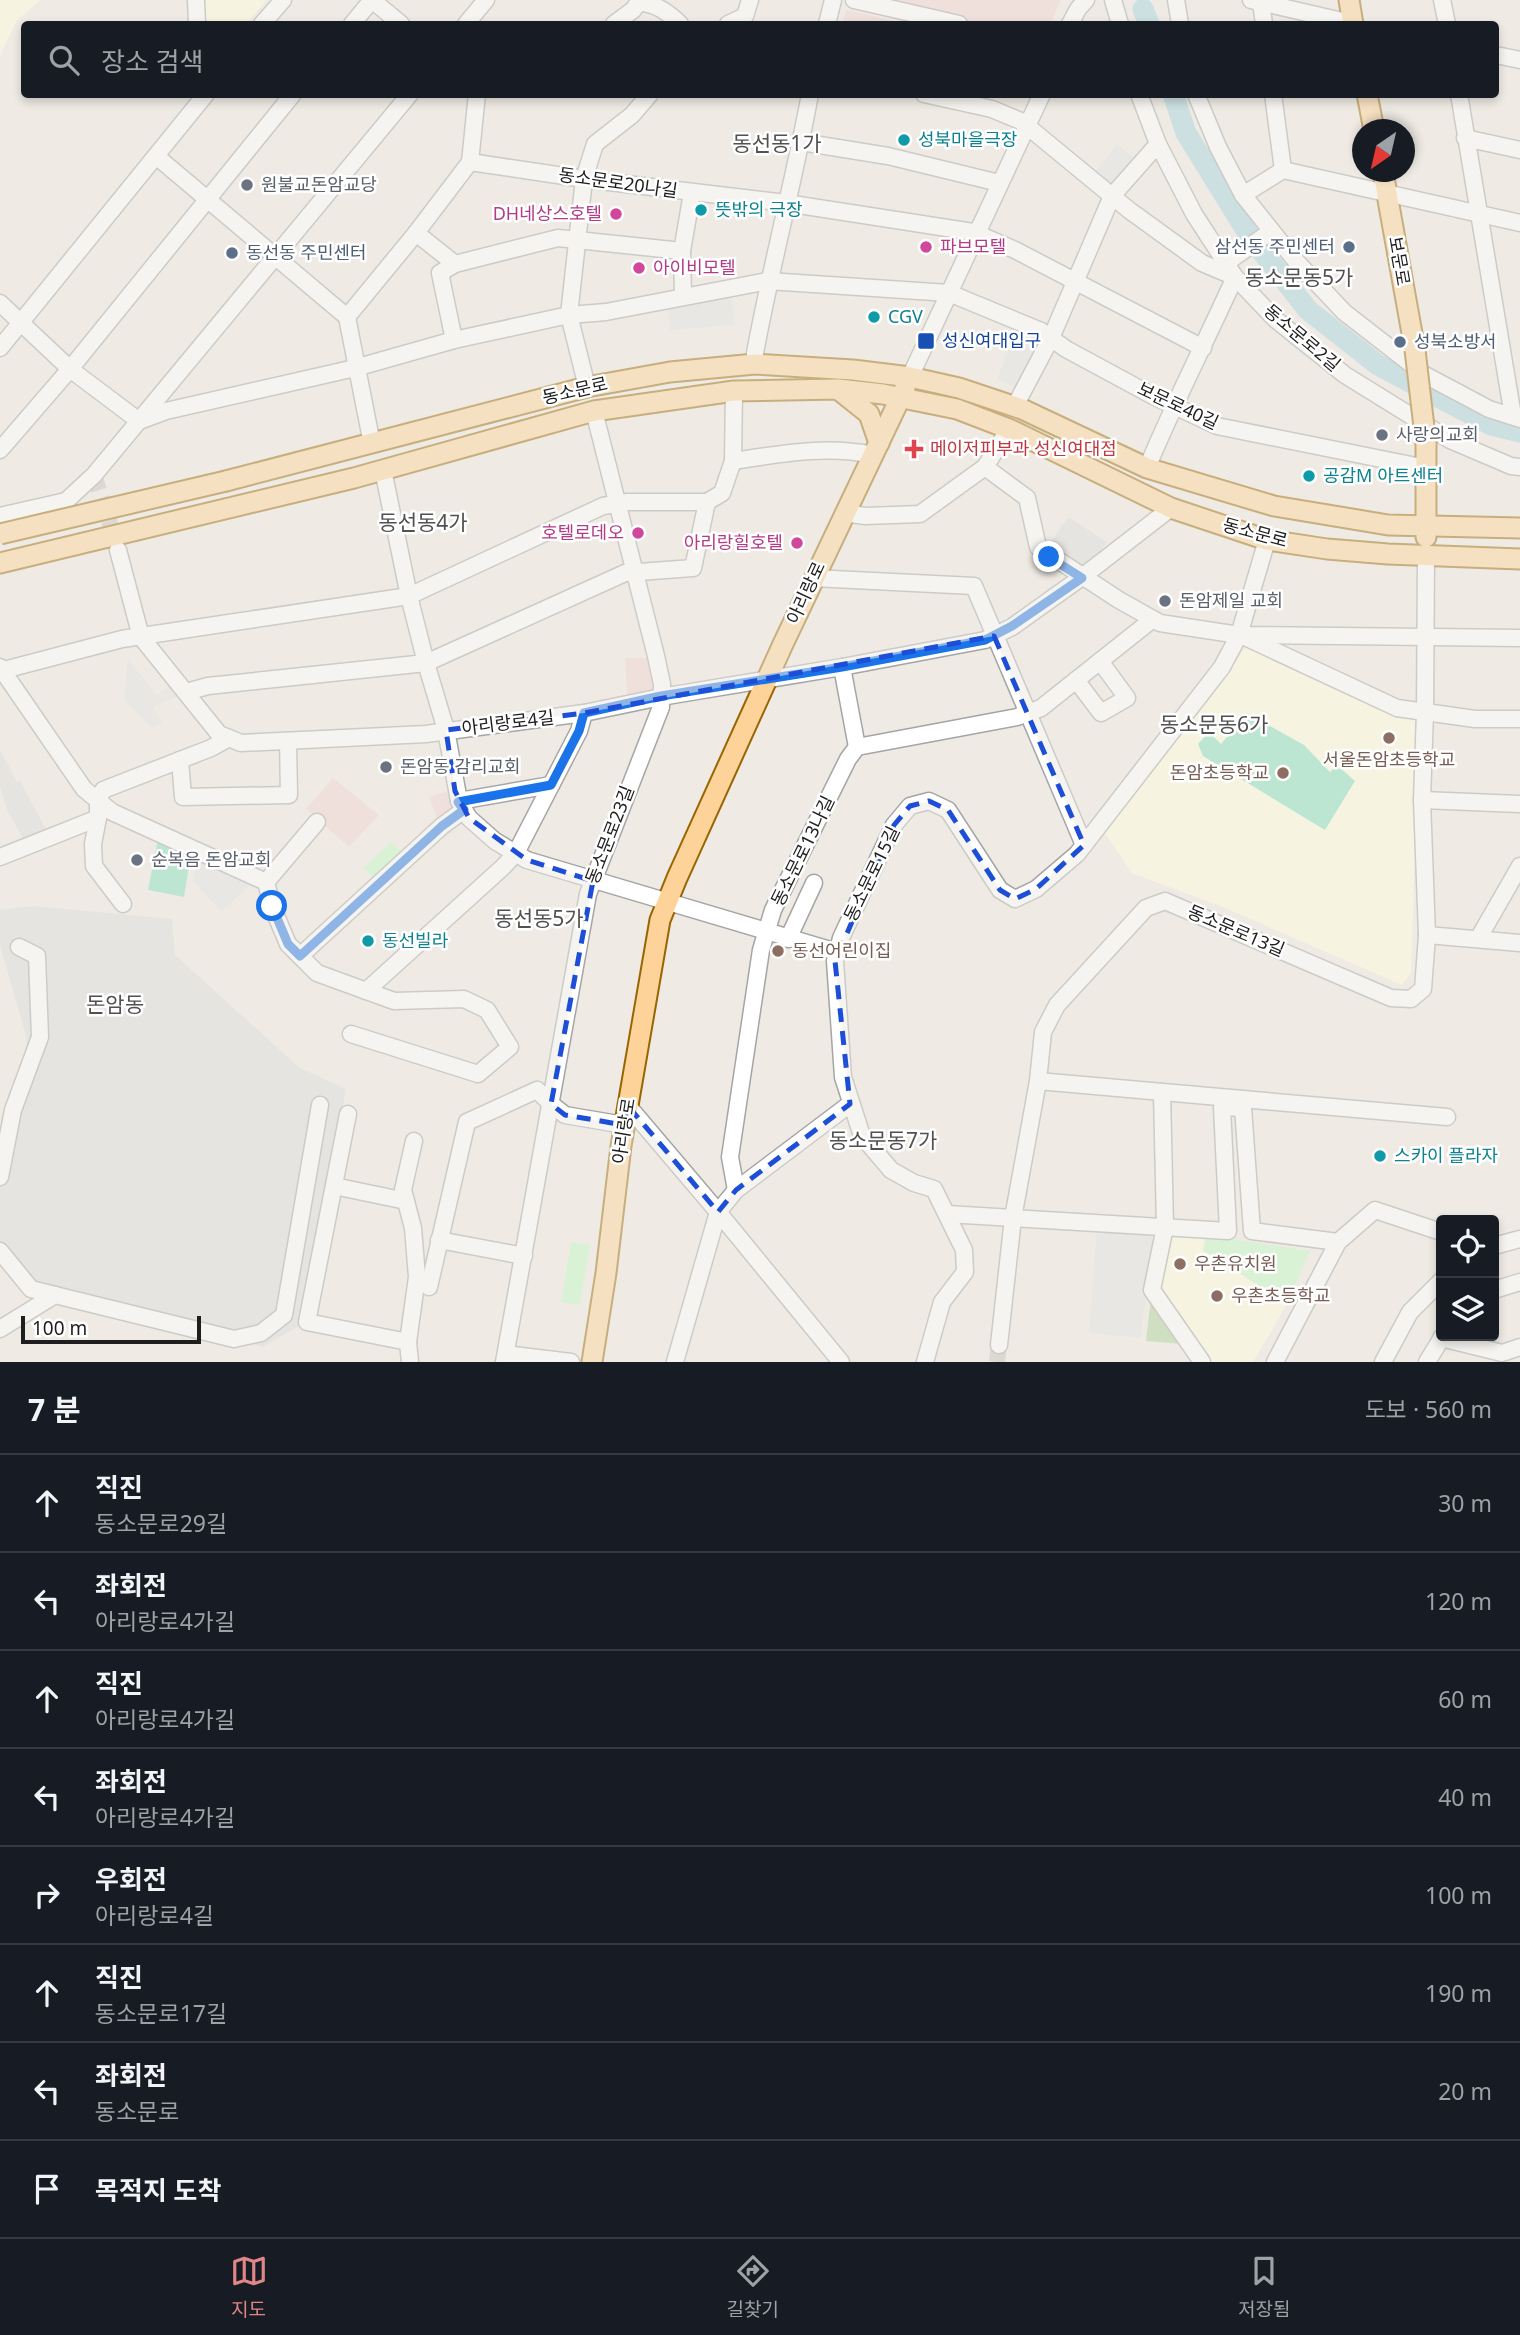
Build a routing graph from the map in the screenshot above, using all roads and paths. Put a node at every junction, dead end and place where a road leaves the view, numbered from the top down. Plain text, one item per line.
1 (196, 0) edge
2 (283, 0) edge
3 (372, 0) edge
4 (486, 0) edge
5 (750, 0) edge
6 (833, 0) edge
7 (854, 0) edge
8 (1113, 0) edge
9 (1176, 0) edge
10 (1349, 0) edge
11 (1441, 0) edge
12 (1256, 1) edge
13 (1084, 2) edge
14 (634, 10) edge
15 (197, 21) edge
16 (265, 21) edge
17 (354, 21) edge
18 (397, 21) edge
19 (469, 21) edge
20 (618, 21) edge
21 (677, 21) edge
22 (734, 21) edge
23 (828, 21) edge
24 (946, 21) edge
25 (1072, 21) edge
26 (1077, 21) edge
27 (1118, 21) edge
28 (1180, 21) edge
29 (1263, 21) edge
30 (1341, 21) edge
31 (1353, 21) edge
32 (1446, 21) edge
33 (1499, 56) edge
34 (1520, 60) edge
35 (200, 98) edge
36 (290, 98) edge
37 (407, 98) edge
38 (477, 98) edge
39 (644, 98) edge
40 (809, 98) edge
41 (942, 98) edge
42 (1035, 98) edge
43 (1040, 98) edge
44 (1141, 98) edge
45 (1198, 98) edge
46 (1274, 98) edge
47 (1368, 98) edge
48 (1459, 98) edge
49 (1372, 119) edge
50 (1025, 124) junction
51 (1465, 138) junction
52 (802, 142) junction
53 (1158, 144) junction
54 (1520, 150) edge
55 (156, 156) junction
56 (470, 162) junction
57 (1283, 170) junction
58 (584, 179) junction
59 (995, 182) junction
60 (1385, 182) edge
61 (692, 193) junction
62 (1388, 193) junction
63 (1243, 195) junction
64 (1112, 196) junction
65 (209, 200) junction
66 (786, 203) junction
67 (1478, 214) junction
68 (1520, 223) edge
69 (1270, 232) junction
70 (416, 233) junction
71 (976, 233) junction
72 (577, 239) junction
73 (682, 251) junction
74 (276, 256) junction
75 (1226, 263) junction
76 (455, 264) junction
77 (1235, 277) junction
78 (768, 281) junction
79 (1074, 282) junction
80 (949, 293) junction
81 (683, 296) junction
82 (0, 303) edge
83 (569, 315) junction
84 (347, 317) junction
85 (21, 322) junction
86 (1051, 338) junction
87 (454, 340) junction
88 (0, 348) edge
89 (1203, 348) junction
90 (755, 364) junction
91 (355, 368) junction
92 (70, 369) junction
93 (910, 377) junction
94 (587, 387) junction
95 (838, 389) junction
96 (734, 391) junction
97 (900, 397) junction
98 (1173, 405) junction
99 (1015, 406) junction
100 (594, 411) junction
101 (1517, 418) edge
102 (139, 421) junction
103 (1009, 429) junction
104 (372, 444) junction
105 (876, 449) junction
106 (0, 450) edge
107 (733, 461) junction
108 (985, 467) junction
109 (1520, 467) edge
110 (1147, 468) junction
111 (1426, 468) junction
112 (383, 470) junction
113 (707, 502) junction
114 (617, 503) junction
115 (1171, 508) junction
116 (844, 513) junction
117 (0, 516) edge
118 (1426, 525) junction
119 (1520, 528) edge
120 (0, 534) edge
121 (1266, 540) junction
122 (118, 550) tunnel mouth
123 (1426, 554) junction
124 (1520, 559) edge
125 (0, 563) edge
126 (634, 573) junction
127 (813, 578) junction
128 (1082, 578) junction
129 (409, 596) junction
130 (1153, 619) junction
131 (1239, 635) junction
132 (994, 636) junction
133 (1426, 636) junction
134 (141, 637) junction
135 (1520, 638) edge
136 (1100, 661) junction
137 (426, 663) junction
138 (842, 667) junction
139 (1, 669) edge
140 (766, 680) junction
141 (1076, 680) junction
142 (186, 692) junction
143 (661, 696) junction
144 (1425, 712) junction
145 (584, 713) junction
146 (1027, 713) junction
147 (1520, 719) edge
148 (446, 730) junction
149 (229, 738) junction
150 (288, 741) junction
151 (857, 747) junction
152 (180, 760) junction
153 (551, 785) junction
154 (1422, 800) junction
155 (1520, 804) edge
156 (461, 806) junction
157 (98, 809) junction
158 (317, 822) dead end
159 (1084, 845) junction
160 (516, 853) junction
161 (0, 857) edge
162 (1520, 866) edge
163 (593, 881) junction
164 (266, 882) junction
165 (814, 883) dead end
166 (666, 902) junction
167 (123, 904) dead end
168 (766, 932) junction
169 (1427, 934) junction
170 (788, 939) junction
171 (1478, 939) junction
172 (1520, 943) edge
173 (19, 947) dead end
174 (837, 952) junction
175 (300, 956) junction
176 (366, 991) junction
177 (351, 1034) dead end
178 (1038, 1082) junction
179 (1162, 1092) junction
180 (551, 1104) junction
181 (850, 1104) junction
182 (626, 1115) junction
183 (1447, 1117) dead end
184 (414, 1141) dead end
185 (0, 1177) edge
186 (334, 1186) junction
187 (736, 1190) junction
188 (406, 1201) junction
189 (718, 1212) junction
190 (947, 1214) junction
191 (1013, 1218) junction
192 (1166, 1227) junction
193 (1436, 1230) edge
194 (1520, 1239) edge
195 (439, 1240) junction
196 (1338, 1242) junction
197 (1499, 1245) edge
198 (0, 1251) edge
199 (524, 1256) junction
200 (1520, 1282) edge
201 (1436, 1286) edge
202 (429, 1287) dead end
203 (1499, 1288) edge
204 (55, 1295) junction
205 (0, 1329) edge
206 (1440, 1341) edge
207 (1457, 1341) edge
208 (408, 1342) junction
209 (999, 1345) tunnel mouth
210 (1520, 1347) edge
211 (505, 1358) edge
212 (410, 1362) edge
213 (571, 1362) edge
214 (592, 1362) edge
215 (676, 1362) edge
216 (841, 1362) edge
217 (925, 1362) edge
218 (1202, 1362) edge
219 (1275, 1362) edge
220 (1383, 1362) edge
221 (1427, 1362) edge

1 - 15 street
2 - 16 street
3 - 17 street
3 - 18 street
4 - 19 street
5 - 22 street
6 - 23 street
7 - 24 street
8 - 27 street
9 - 28 street
10 - 31 main road
11 - 32 street
12 - 29 street
12 - 30 street
13 - 25 street
13 - 26 street
14 - 20 street
14 - 21 street
33 - 34 street
35 - 55 street
36 - 65 street
37 - 74 street
38 - 56 street
39 - 58 street
40 - 52 street
41 - 50 street
42 - 50 street
43 - 50 street
44 - 53 street, 동소문로2길
45 - 63 street
46 - 57 street
47 - 49 main road
48 - 51 street
50 - 59 street
50 - 64 street
50 - 71 street
51 - 54 street
51 - 67 street
52 - 59 street
52 - 66 street
53 - 64 street
53 - 75 street, 동소문로2길
55 - 65 street
55 - 85 street
56 - 58 street, 동소문로20나길
56 - 70 street
57 - 62 street
57 - 63 street
58 - 61 street, 동소문로20나길
58 - 72 street
59 - 71 street
60 - 62 main road, 보문로
61 - 66 street, 동소문로20나길
61 - 73 street
62 - 67 street
62 - 111 main road, 보문로, bridge
63 - 69 street
64 - 77 street
64 - 79 street
65 - 74 street
65 - 92 street
66 - 71 street, 동소문로20나길
66 - 78 street
67 - 68 street
67 - 101 street
69 - 75 street
69 - 101 street
70 - 76 street
70 - 84 street
71 - 79 street, 동소문로20나길
71 - 80 street
72 - 73 street
72 - 76 street
72 - 83 street
73 - 81 street
74 - 84 street
74 - 102 street
75 - 77 street, 동소문로2길
76 - 87 street
77 - 89 street
77 - 109 street, 동소문로2길
78 - 80 street, 보문로40길
78 - 81 street, 보문로40길
78 - 90 street
79 - 86 street
79 - 89 street, 동소문로20나길
80 - 86 street, 보문로40길
80 - 93 street
81 - 83 street, 보문로40길
82 - 85 street
83 - 87 street, 보문로40길
83 - 94 street
84 - 91 street
85 - 88 street
85 - 92 street
86 - 98 street, 보문로40길
86 - 99 street
87 - 91 street, 보문로40길
89 - 98 street
90 - 93 main road, 동소문로
90 - 94 main road, 동소문로
91 - 102 street, 보문로40길
91 - 104 street
92 - 102 street
92 - 106 street
93 - 97 main road, 아리랑로
93 - 99 main road, 동소문로
94 - 104 main road, 동소문로
95 - 96 main road, 동소문로
95 - 97 main road, 동소문로
95 - 105 main road
96 - 100 main road, 동소문로
96 - 107 street
97 - 103 main road, 동소문로
97 - 105 main road, 아리랑로
98 - 110 street
98 - 111 street, 보문로40길
99 - 110 main road, 동소문로
100 - 112 main road, 동소문로
100 - 114 street, 동소문로23길
102 - 117 street
103 - 108 street
103 - 115 main road, 동소문로
104 - 120 main road, 동소문로, bridge
105 - 107 street
105 - 116 main road, 아리랑로
107 - 113 street
108 - 116 street
108 - 128 street
110 - 118 main road, 동소문로
111 - 118 main road
112 - 125 main road, 동소문로
112 - 129 street
113 - 114 street
113 - 126 street
114 - 126 street, 동소문로23길
114 - 129 street
115 - 121 main road, 동소문로
115 - 128 street, 아리랑로4길
116 - 127 main road, 아리랑로
118 - 119 main road, 동소문로
118 - 123 main road
121 - 123 main road, 동소문로
121 - 131 street, 동소문로15길
122 - 134 street
123 - 124 main road, 동소문로
123 - 133 street, 동소문로13길
126 - 137 street
126 - 143 street, 동소문로23길
127 - 132 street
127 - 140 main road, 아리랑로
128 - 130 street
128 - 132 street, 아리랑로4길
129 - 134 street
129 - 137 street
130 - 131 street
130 - 136 street
131 - 133 street
131 - 144 street
131 - 159 street, 동소문로15길
132 - 138 street, 아리랑로4길
132 - 146 street
133 - 135 street
133 - 144 street, 동소문로13길
134 - 139 street
134 - 142 street
136 - 141 street
136 - 141 street
137 - 142 street
137 - 148 street
138 - 140 street, 아리랑로4길
138 - 151 street
139 - 157 street
140 - 143 street, 아리랑로4길
140 - 166 main road, 아리랑로
141 - 146 street
142 - 149 street
143 - 145 street, 아리랑로4길
143 - 163 street, 동소문로23길
144 - 147 street
144 - 154 street, 동소문로13길
145 - 148 street, 아리랑로4길
145 - 153 street
146 - 151 street
146 - 159 street
148 - 150 street, 아리랑로4길
148 - 156 street
149 - 150 street, 아리랑로4길
149 - 152 street
150 - 152 street
151 - 168 street, 동소문로13나길
152 - 157 street
153 - 156 street
153 - 160 street
154 - 155 street
154 - 169 street, 동소문로13길
156 - 160 street
156 - 175 street
157 - 161 street
157 - 164 street
157 - 167 street
158 - 164 street
159 - 174 street, 동소문로15길
160 - 163 street
160 - 176 street
162 - 171 street
163 - 166 street
163 - 180 street, 동소문로23길
164 - 175 street
165 - 170 street
166 - 168 street
166 - 182 main road, 아리랑로
168 - 170 street
168 - 187 street, 동소문로13나길
169 - 171 street
169 - 178 street, 동소문로13길
170 - 174 street
171 - 172 street
173 - 185 street
174 - 181 street, 동소문로15길
175 - 176 street
176 - 177 street
178 - 179 street
178 - 191 street
179 - 183 street
179 - 192 street
180 - 182 street
180 - 195 street
180 - 199 street, 동소문로23길
181 - 187 street
181 - 190 street, 동소문로15길
182 - 189 street
182 - 214 main road, 아리랑로
184 - 188 street
186 - 188 street
186 - 204 street
186 - 208 street
187 - 189 street
188 - 208 street
189 - 215 street
189 - 216 street
190 - 191 street
190 - 217 street, 동소문로15길
191 - 192 street
191 - 209 street
192 - 196 street
192 - 218 street
193 - 196 street
194 - 197 street
195 - 199 street
195 - 202 street
196 - 219 street
198 - 204 street
199 - 211 street, 동소문로23길
200 - 203 street
201 - 220 street
204 - 205 street
206 - 221 street
207 - 210 street
208 - 212 street
211 - 213 street

